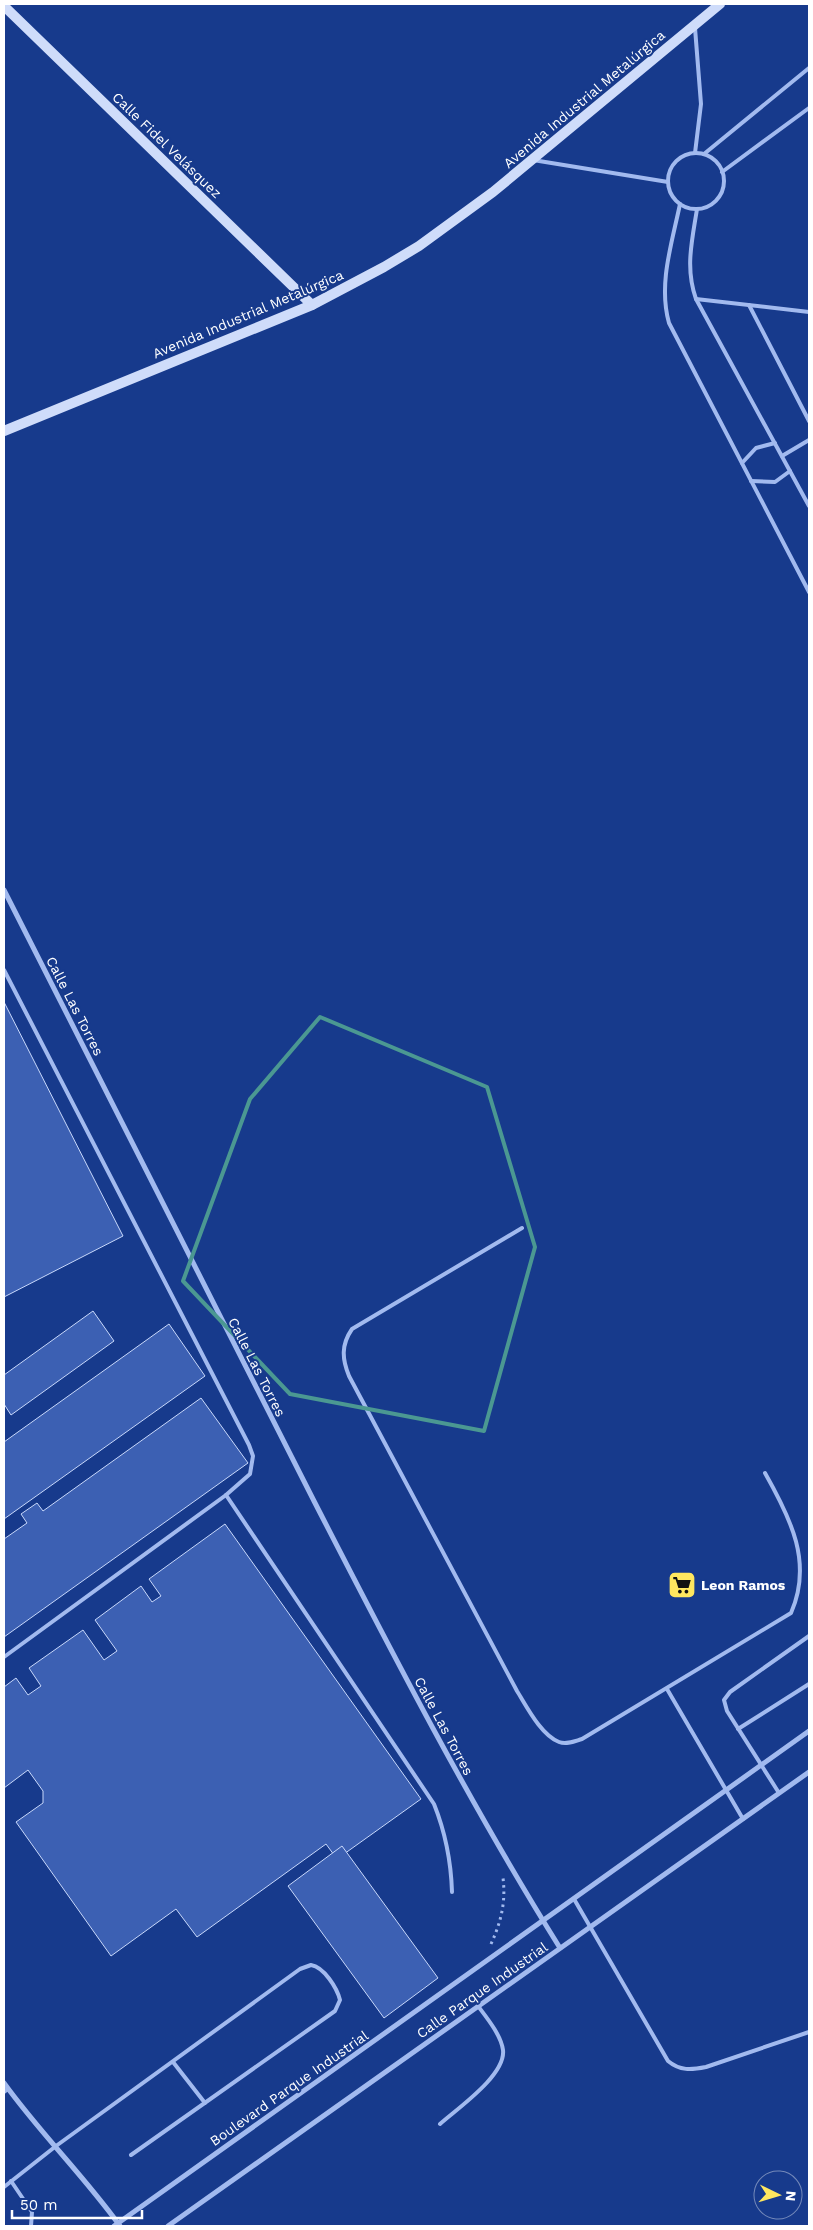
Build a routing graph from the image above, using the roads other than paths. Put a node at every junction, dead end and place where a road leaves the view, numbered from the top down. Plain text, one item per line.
1 (720, 4) edge
2 (4, 6) edge
3 (694, 26) junction
4 (809, 68) edge
5 (809, 108) edge
6 (695, 153) junction
7 (704, 154) junction
8 (533, 160) junction
9 (722, 172) junction
10 (668, 182) junction
11 (680, 204) junction
12 (697, 209) junction
13 (696, 299) junction
14 (312, 305) junction
15 (749, 305) junction
16 (809, 312) edge
17 (809, 418) edge
18 (4, 431) edge
19 (809, 440) edge
20 (775, 443) junction
21 (782, 456) junction
22 (742, 463) junction
23 (790, 471) junction
24 (751, 481) junction
25 (809, 506) edge
26 (809, 592) edge
27 (4, 890) edge
28 (4, 970) edge
29 (522, 1228) dead end
30 (765, 1473) dead end
31 (226, 1495) junction
32 (801, 1538) dead end
33 (803, 1594) dead end
34 (809, 1636) edge
35 (4, 1657) edge
36 (809, 1684) edge
37 (668, 1689) junction
38 (738, 1730) junction
39 (809, 1731) edge
40 (761, 1765) junction
41 (809, 1772) edge
42 (726, 1790) junction
43 (779, 1793) junction
44 (743, 1819) junction
45 (452, 1892) dead end
46 (574, 1899) junction
47 (543, 1921) junction
48 (590, 1927) junction
49 (560, 1948) junction
50 (477, 1968) joint
51 (478, 2006) junction
52 (809, 2032) edge
53 (173, 2062) junction
54 (4, 2083) edge
55 (6, 2090) edge
56 (205, 2103) junction
57 (440, 2124) dead end
58 (56, 2146) junction
59 (131, 2155) dead end
60 (11, 2181) junction
61 (4, 2187) edge
62 (117, 2225) edge
63 (30, 2226) edge
64 (168, 2226) edge

1 - 3 street, Avenida Industrial Metalúrgica
2 - 14 street, Calle Fidel Velásquez
3 - 6 lane
3 - 8 street, Avenida Industrial Metalúrgica
4 - 7 lane
5 - 9 lane
6 - 7 lane
6 - 10 lane
7 - 9 lane
8 - 10 lane
8 - 14 street, Avenida Industrial Metalúrgica
9 - 12 lane
10 - 11 lane
11 - 12 lane
11 - 22 lane
12 - 13 lane
13 - 15 lane
13 - 20 lane
14 - 18 street, Avenida Industrial Metalúrgica
15 - 16 lane
15 - 17 lane
19 - 21 lane
20 - 21 lane
20 - 22 lane
21 - 23 lane
22 - 24 lane
23 - 24 lane
23 - 25 lane
24 - 26 lane
27 - 47 street, Calle Las Torres
28 - 31 lane
29 - 37 lane
30 - 32 lane
31 - 35 lane
31 - 45 lane
33 - 37 lane
34 - 38 lane
36 - 38 lane
37 - 42 lane
38 - 40 lane
39 - 40 street, Calle Parque Industrial
40 - 42 street, Calle Parque Industrial
40 - 43 lane
41 - 43 street, Calle Parque Industrial
42 - 44 lane
42 - 46 street, Calle Parque Industrial
43 - 44 street, Calle Parque Industrial
44 - 48 street, Calle Parque Industrial
46 - 47 street, Calle Parque Industrial
46 - 48 lane
47 - 49 street, Calle Las Torres
47 - 50 street, Calle Parque Industrial
48 - 49 street, Calle Parque Industrial
48 - 52 lane
49 - 51 street, Calle Parque Industrial
50 - 62 street, Boulevard Parque Industrial
51 - 57 lane
51 - 64 street, Calle Parque Industrial
53 - 56 lane
53 - 56 lane
53 - 58 lane
54 - 55 street
55 - 58 street
56 - 59 lane
58 - 60 lane
58 - 62 street
60 - 61 lane
60 - 63 lane

